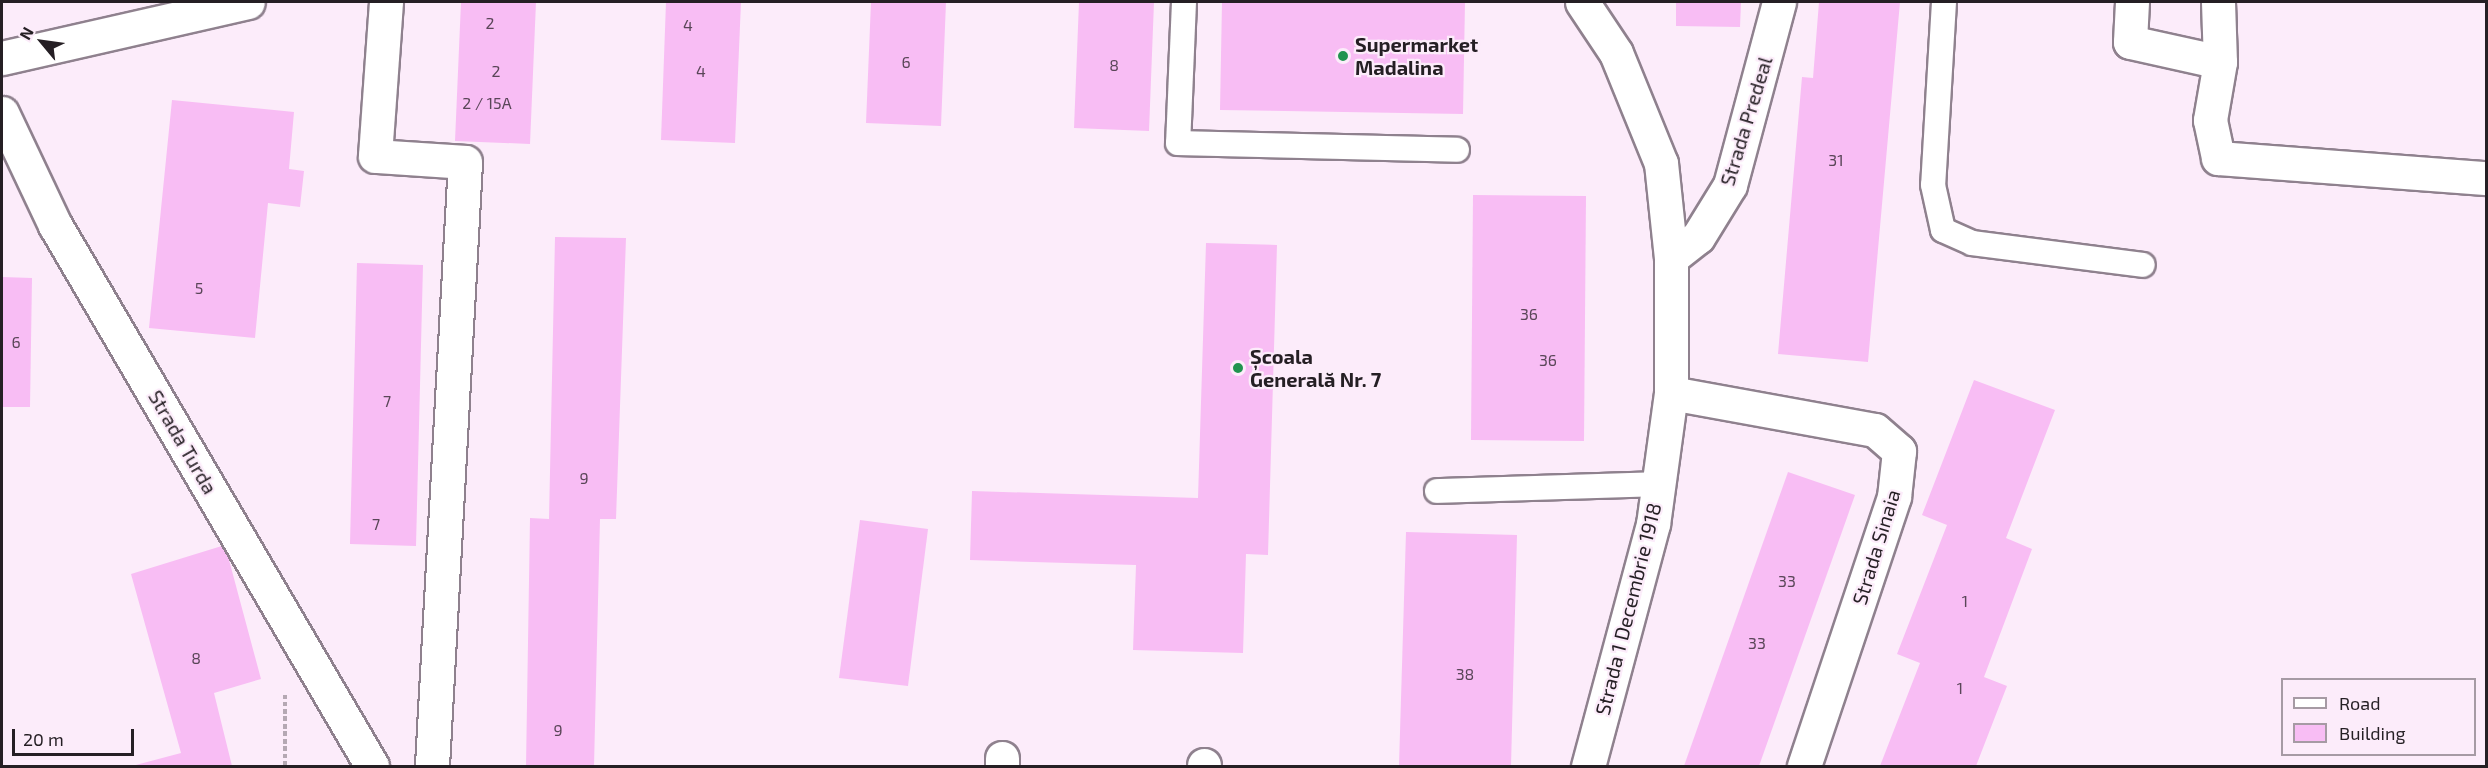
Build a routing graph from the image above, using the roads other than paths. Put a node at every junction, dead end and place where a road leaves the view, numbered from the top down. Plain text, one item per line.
1 (248, 2) edge
2 (386, 2) edge
3 (1184, 2) edge
4 (1582, 2) edge
5 (1779, 2) edge
6 (1944, 2) edge
7 (2132, 2) edge
8 (2218, 2) edge
9 (159, 12) edge
10 (2, 58) edge
11 (2220, 62) junction
12 (2, 113) edge
13 (1457, 150) dead end
14 (2487, 178) edge
15 (1671, 258) junction
16 (2143, 265) dead end
17 (1671, 393) junction
18 (1658, 484) junction
19 (1437, 491) dead end
20 (372, 766) edge
21 (432, 766) edge
22 (1588, 766) edge
23 (1804, 766) edge

1 - 9 street
2 - 21 street
3 - 13 lane
4 - 15 street, Strada 1 Decembrie 1918
5 - 15 street, Strada Predeal
6 - 16 lane
7 - 11 street
8 - 11 street
9 - 10 street
11 - 14 street
12 - 20 street, Strada Turda
15 - 17 street, Strada 1 Decembrie 1918
17 - 18 street, Strada 1 Decembrie 1918
17 - 23 street, Strada Sinaia
18 - 19 lane
18 - 22 street, Strada 1 Decembrie 1918

